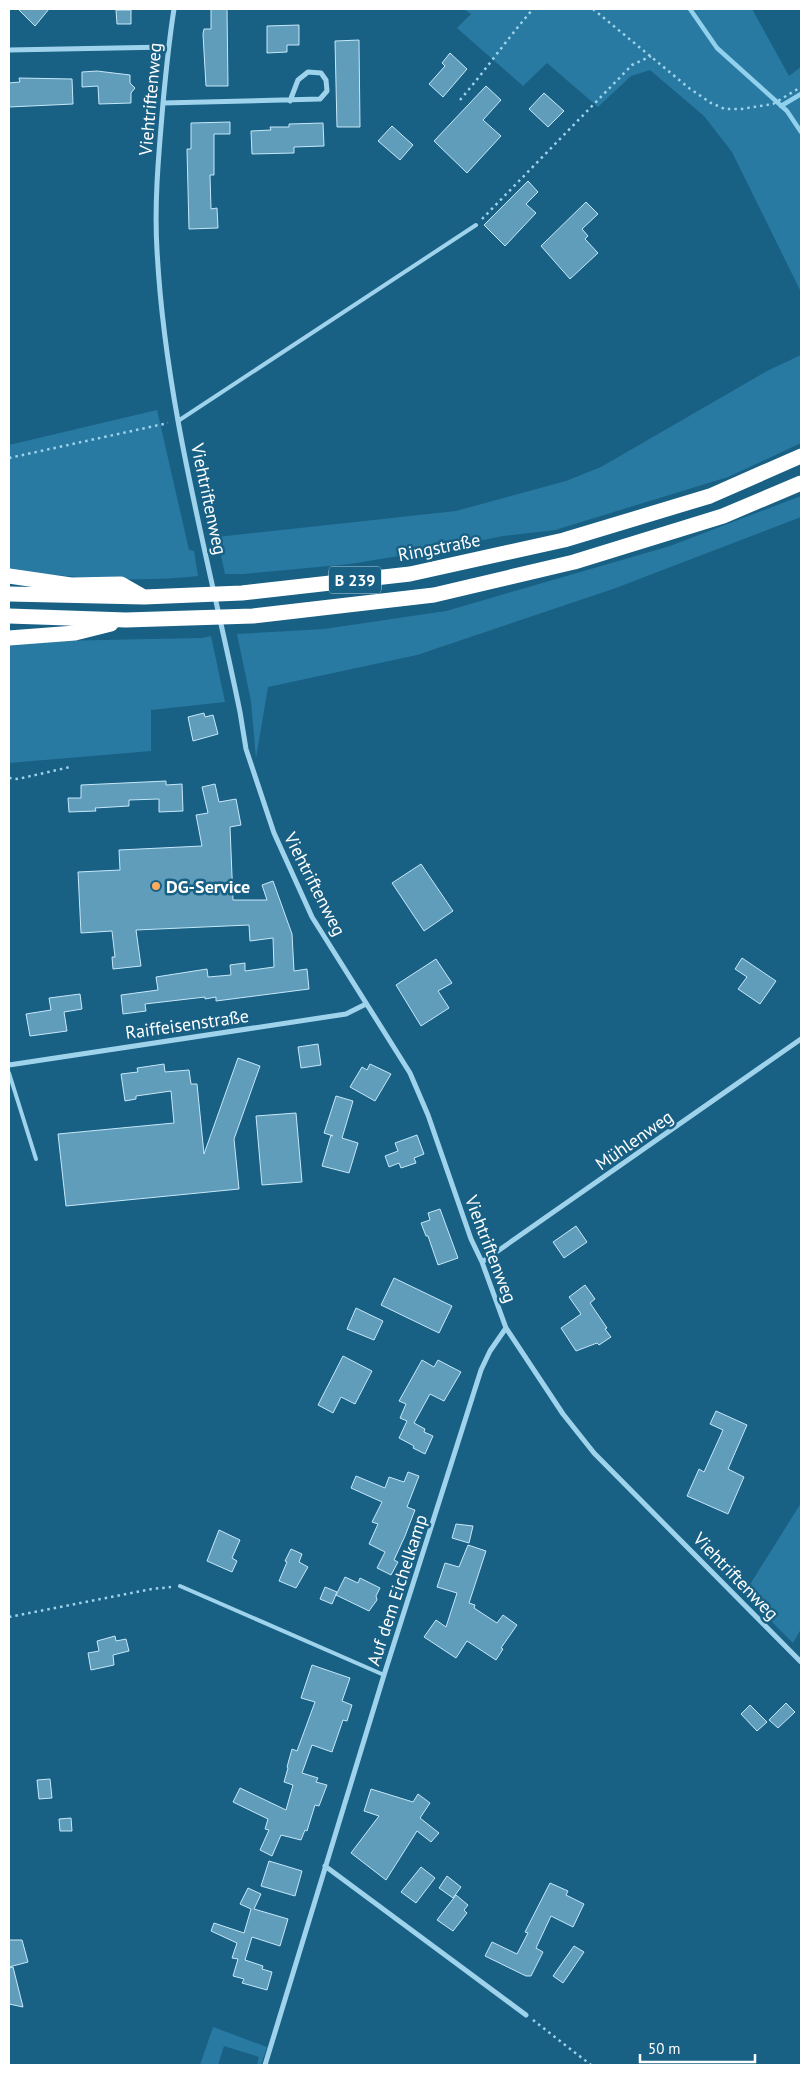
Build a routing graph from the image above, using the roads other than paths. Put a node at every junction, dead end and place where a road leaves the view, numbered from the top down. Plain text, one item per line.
1 (174, 9) edge
2 (168, 47) junction
3 (9, 50) edge
4 (290, 101) junction
5 (163, 103) junction
6 (476, 225) road end
7 (178, 421) junction
8 (801, 456) edge
9 (801, 483) edge
10 (9, 576) edge
11 (9, 594) edge
12 (144, 597) junction
13 (9, 616) edge
14 (126, 620) junction
15 (9, 638) edge
16 (366, 1004) junction
17 (801, 1039) edge
18 (9, 1065) edge
19 (9, 1072) edge
20 (36, 1159) dead end
21 (482, 1262) junction
22 (506, 1328) junction
23 (180, 1586) road end
24 (801, 1662) edge
25 (384, 1675) junction
26 (325, 1866) junction
27 (526, 2015) road end
28 (265, 2065) edge

1 - 2 street, Viehtriftenweg
2 - 3 street
2 - 5 street, Viehtriftenweg
4 - 4 street
4 - 5 street
5 - 7 street, Viehtriftenweg
6 - 7 lane
7 - 16 street, Viehtriftenweg
8 - 12 highway, Ringstraße / B 239
9 - 14 highway, B 239
10 - 12 highway
11 - 12 highway, Ringstraße / B 239
13 - 14 highway, B 239
14 - 15 highway
16 - 18 street, Raiffeisenstraße
16 - 21 street, Viehtriftenweg
17 - 21 street, Mühlenweg
19 - 20 lane
21 - 22 street, Viehtriftenweg
22 - 24 street, Viehtriftenweg
22 - 25 street, Auf dem Eichelkamp
23 - 25 lane
25 - 26 street, Auf dem Eichelkamp
26 - 27 street
26 - 28 street, Auf dem Eichelkamp

